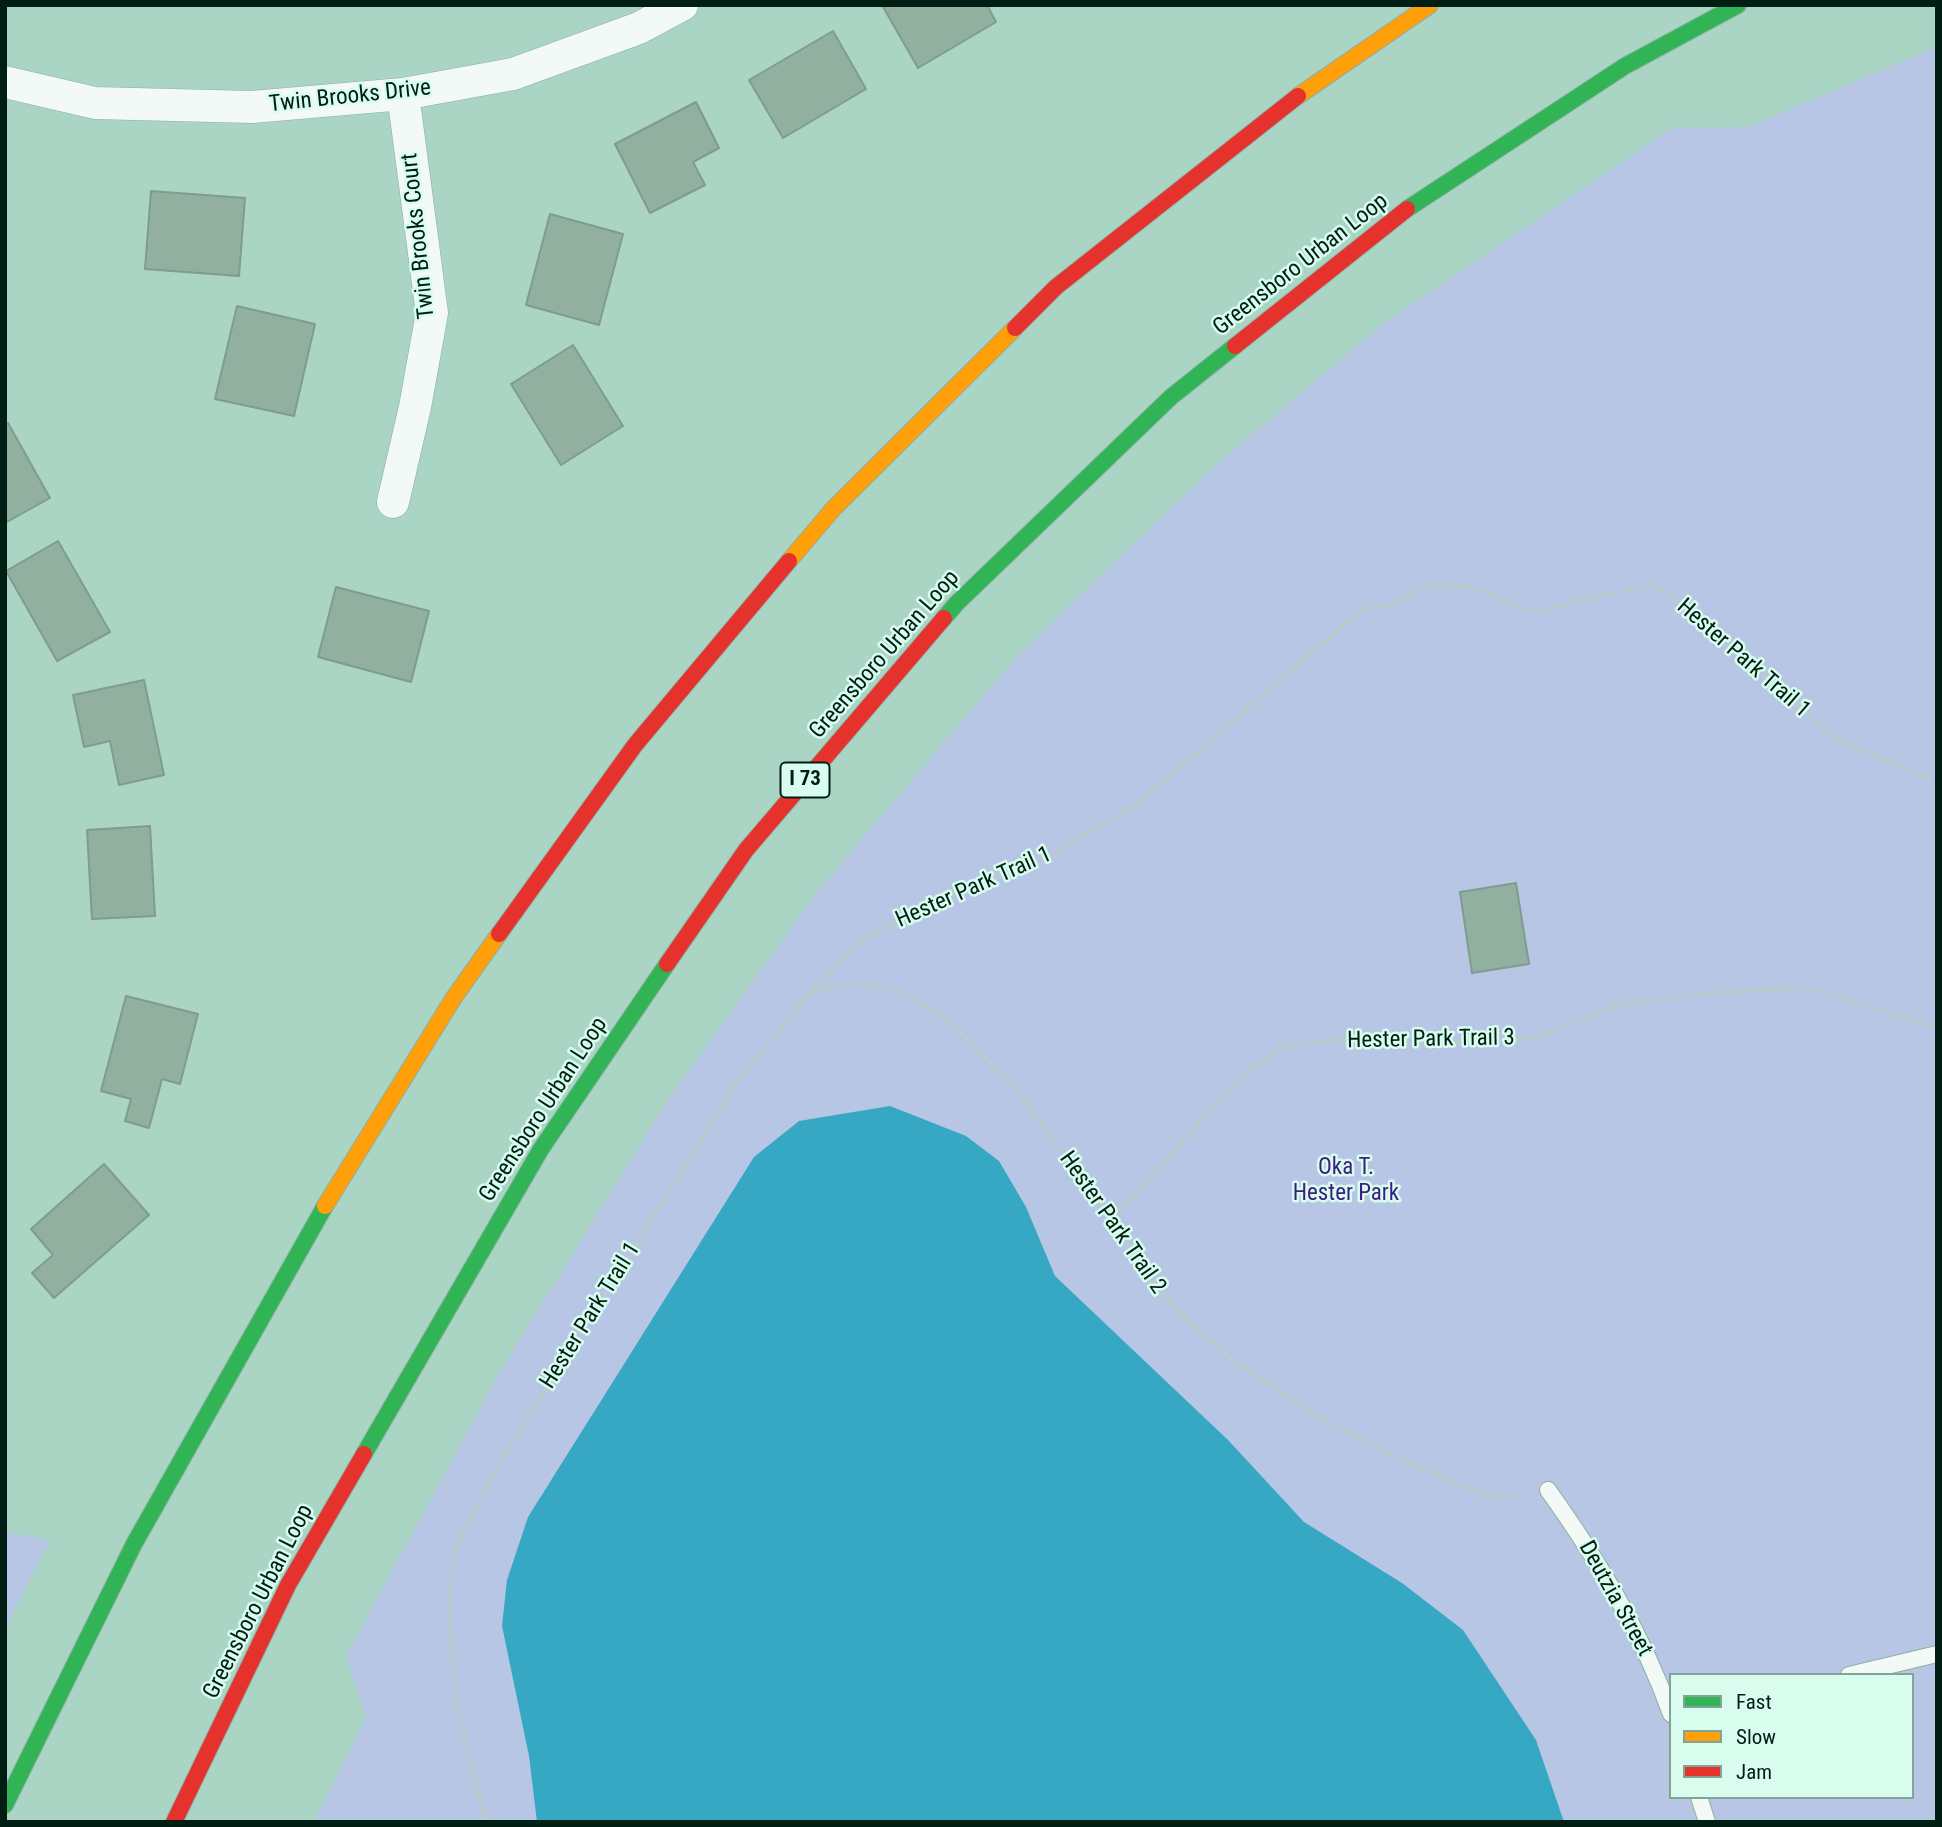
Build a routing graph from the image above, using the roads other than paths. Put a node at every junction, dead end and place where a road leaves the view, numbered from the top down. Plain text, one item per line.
1 (682, 5) edge
2 (1430, 5) edge
3 (1738, 5) edge
4 (635, 17) edge
5 (5, 82) edge
6 (403, 94) junction
7 (393, 502) dead end
8 (1548, 1490) road end
9 (1937, 1654) edge
10 (1857, 1673) edge
11 (1669, 1708) edge
12 (1700, 1799) edge
13 (5, 1805) edge
14 (174, 1822) edge
15 (1707, 1822) edge

1 - 4 street, Twin Brooks Drive
2 - 13 highway
3 - 14 highway, Greensboro Urban Loop / I 73
4 - 6 street, Twin Brooks Drive
5 - 6 street, Twin Brooks Drive
6 - 7 street, Twin Brooks Court
8 - 11 lane, Deutzia Street
9 - 10 lane
12 - 15 lane

